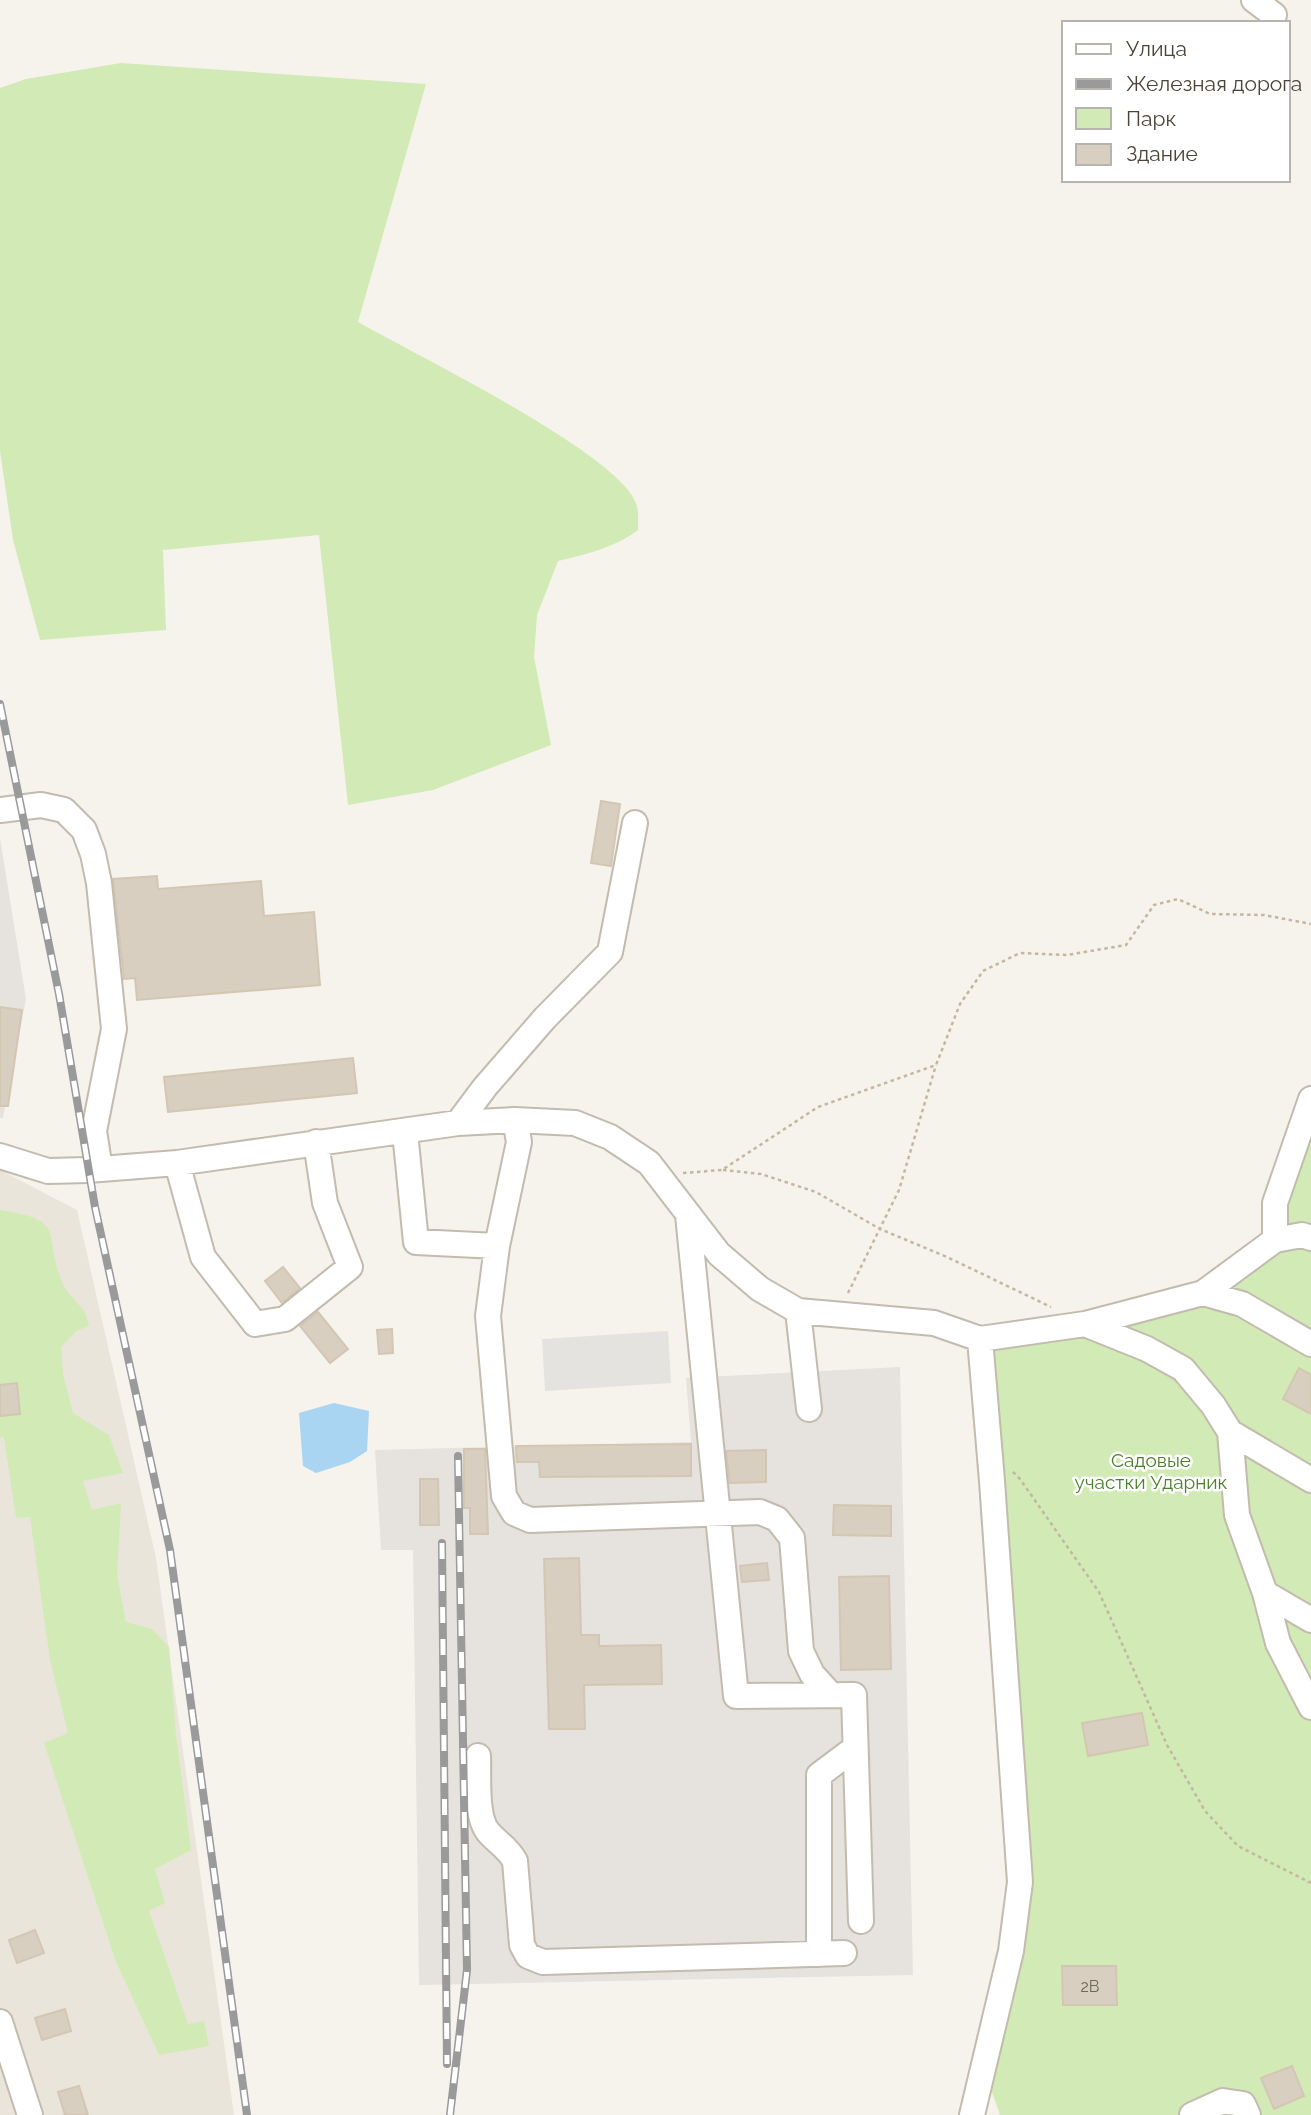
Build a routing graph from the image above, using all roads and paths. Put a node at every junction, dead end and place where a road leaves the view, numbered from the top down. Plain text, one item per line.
1 (1254, 0) edge
2 (1274, 15) dead end
3 (0, 810) edge
4 (635, 823) dead end
5 (1311, 924) edge
6 (936, 1065) junction
7 (1311, 1099) edge
8 (516, 1120) junction
9 (458, 1122) junction
10 (405, 1132) junction
11 (316, 1142) junction
12 (0, 1156) edge
13 (177, 1163) junction
14 (100, 1169) junction
15 (722, 1170) junction
16 (659, 1175) junction
17 (688, 1215) junction
18 (880, 1229) junction
19 (1311, 1238) edge
20 (1275, 1240) junction
21 (497, 1246) junction
22 (1203, 1293) junction
23 (798, 1311) junction
24 (839, 1314) junction
25 (1085, 1324) junction
26 (980, 1339) junction
27 (1311, 1344) edge
28 (809, 1409) dead end
29 (1230, 1432) junction
30 (990, 1450) junction
31 (1311, 1480) edge
32 (718, 1515) junction
33 (1265, 1593) junction
34 (1311, 1619) edge
35 (831, 1695) junction
36 (1311, 1707) edge
37 (855, 1748) junction
38 (478, 1756) dead end
39 (1311, 1883) edge
40 (860, 1921) dead end
41 (844, 1953) dead end
42 (819, 1954) junction
43 (0, 2022) edge
44 (30, 2115) edge
45 (972, 2115) edge
46 (1192, 2115) edge
47 (1248, 2115) edge

1 - 2 street
3 - 14 street
4 - 9 street
5 - 6 path
6 - 15 path
6 - 18 path
7 - 20 street
8 - 9 street
8 - 16 street
8 - 21 street
9 - 10 street
10 - 11 street
10 - 21 street
11 - 13 street
11 - 13 street
12 - 14 street
13 - 14 street
15 - 16 path
15 - 18 path
16 - 17 street
17 - 23 street
17 - 32 street
18 - 24 path
18 - 25 path
19 - 20 street
20 - 22 street
21 - 32 street
22 - 25 street
22 - 27 street
23 - 24 street
23 - 28 street
24 - 26 street
25 - 26 street
25 - 29 street
26 - 30 street
29 - 31 street
29 - 33 street
30 - 39 path
30 - 45 street
32 - 35 street
32 - 35 street
33 - 34 street
33 - 36 street
35 - 37 street
37 - 40 street
37 - 42 street
38 - 42 street
41 - 42 street
43 - 44 street
46 - 47 street

